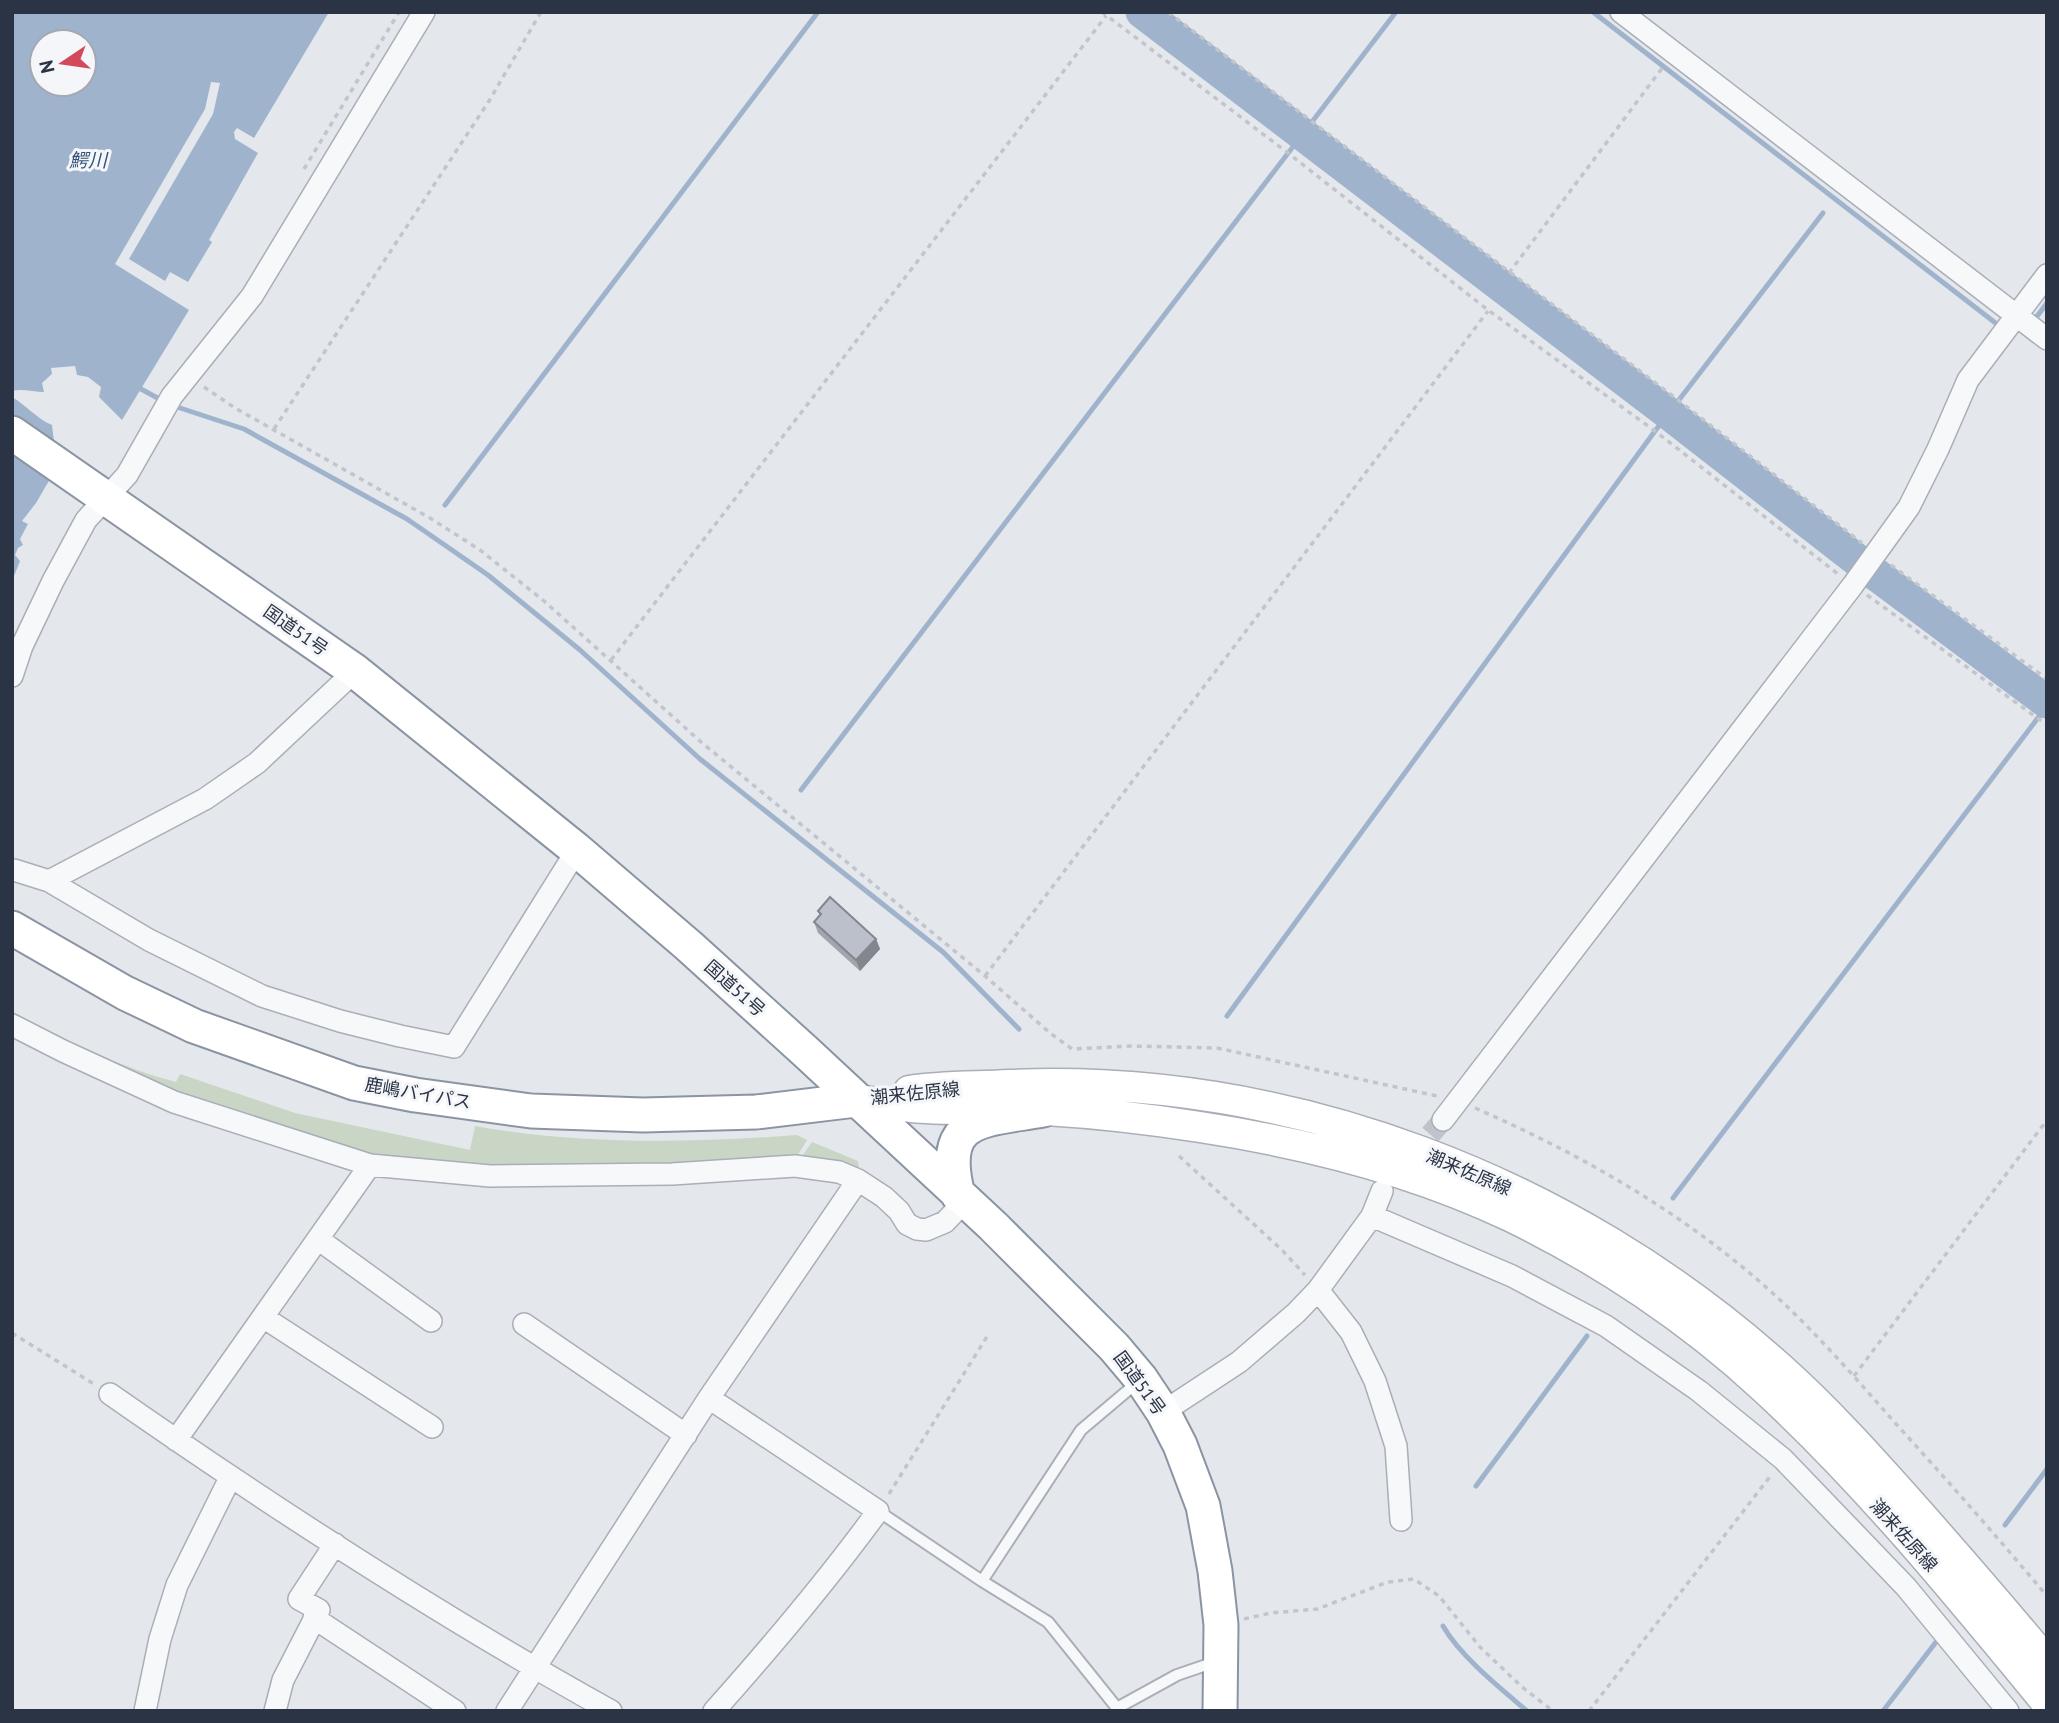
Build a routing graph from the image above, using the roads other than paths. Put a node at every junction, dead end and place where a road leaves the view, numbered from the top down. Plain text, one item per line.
1 (424, 12) edge
2 (1621, 12) edge
3 (2047, 275) edge
4 (2022, 328) edge
5 (12, 433) edge
6 (106, 497) junction
7 (355, 671) junction
8 (12, 676) edge
9 (577, 850) junction
10 (13, 867) edge
11 (49, 881) junction
12 (12, 928) edge
13 (12, 1025) edge
14 (856, 1100) junction
15 (1043, 1110) junction
16 (1443, 1120) tunnel mouth
17 (370, 1165) junction
18 (858, 1180) junction
19 (1382, 1191) dead end
20 (961, 1198) junction
21 (1372, 1216) junction
22 (318, 1239) junction
23 (1318, 1290) junction
24 (263, 1317) junction
25 (431, 1321) dead end
26 (524, 1324) dead end
27 (1141, 1380) junction
28 (110, 1394) road end
29 (709, 1398) junction
30 (1163, 1412) junction
31 (432, 1427) dead end
32 (685, 1435) junction
33 (176, 1440) junction
34 (230, 1478) junction
35 (878, 1511) junction
36 (1401, 1520) dead end
37 (335, 1544) junction
38 (982, 1581) junction
39 (314, 1618) junction
40 (1222, 1660) junction
41 (2047, 1662) edge
42 (535, 1669) junction
43 (2047, 1703) edge
44 (145, 1711) edge
45 (275, 1711) edge
46 (455, 1711) edge
47 (507, 1711) edge
48 (611, 1711) edge
49 (714, 1711) edge
50 (1220, 1711) edge
51 (2008, 1711) edge

1 - 6 street
2 - 4 street
3 - 4 street
4 - 16 street
5 - 6 highway, 国道51号
6 - 7 highway, 国道51号
6 - 8 street
7 - 9 highway, 国道51号
7 - 11 street
9 - 11 street
9 - 14 highway, 国道51号
10 - 11 street
12 - 14 highway, 鹿嶋バイパス
13 - 17 street
14 - 15 main road, 潮来佐原線
14 - 20 highway, 国道51号
14 - 41 main road, 潮来佐原線
15 - 20 highway
15 - 43 main road, 潮来佐原線
17 - 18 street
17 - 22 street
18 - 20 street
18 - 29 street
19 - 21 street
20 - 27 highway, 国道51号
21 - 23 street
21 - 51 street
22 - 24 street
22 - 25 street
23 - 30 street
23 - 36 street
24 - 31 street
24 - 33 street
26 - 32 street
27 - 30 highway, 国道51号
27 - 38 lane
28 - 33 street
29 - 32 street
29 - 35 street
30 - 40 highway, 国道51号
32 - 42 street
33 - 34 street
34 - 37 street
34 - 44 street
35 - 38 lane
35 - 49 street
37 - 39 street
37 - 42 street
38 - 40 lane
39 - 45 street
39 - 46 street
40 - 50 highway, 国道51号
42 - 47 street
42 - 48 street

